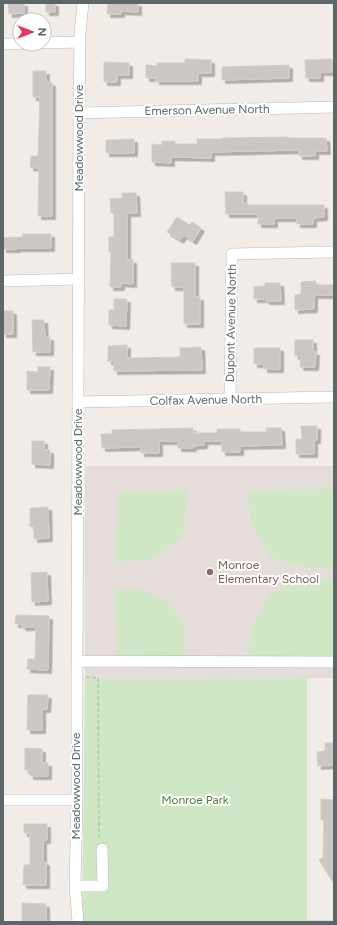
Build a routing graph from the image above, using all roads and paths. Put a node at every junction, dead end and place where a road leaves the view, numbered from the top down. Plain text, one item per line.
1 (83, 3) edge
2 (80, 42) junction
3 (52, 43) edge
4 (334, 107) edge
5 (79, 113) junction
6 (334, 252) edge
7 (78, 279) junction
8 (3, 281) edge
9 (334, 397) edge
10 (230, 399) junction
11 (78, 402) junction
12 (77, 661) junction
13 (334, 662) edge
14 (76, 676) junction
15 (3, 800) edge
16 (77, 800) junction
17 (102, 849) joint
18 (75, 886) junction
19 (78, 922) edge

1 - 2 street, Meadowwood Drive
2 - 3 street
2 - 5 street, Meadowwood Drive
4 - 5 street, Emerson Avenue North
5 - 7 street, Meadowwood Drive
6 - 10 street, Dupont Avenue North
7 - 8 street
7 - 11 street, Meadowwood Drive
9 - 10 street, Colfax Avenue North
10 - 11 street, Colfax Avenue North
11 - 12 street, Meadowwood Drive
12 - 13 street
12 - 14 street, Meadowwood Drive
14 - 16 street, Meadowwood Drive
14 - 17 path
15 - 16 street
16 - 18 street, Meadowwood Drive
17 - 18 street
18 - 19 street, Meadowwood Drive

